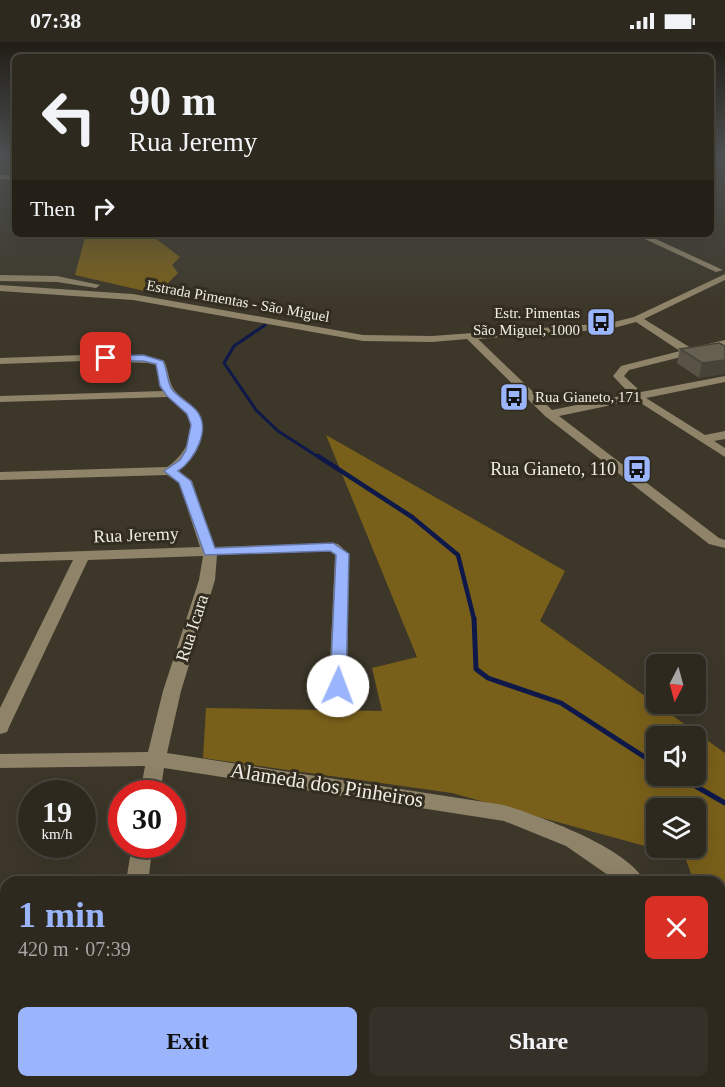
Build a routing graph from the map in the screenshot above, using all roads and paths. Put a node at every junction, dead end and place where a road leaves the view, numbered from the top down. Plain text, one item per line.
1 (644, 237) edge
2 (722, 274) edge
3 (0, 278) edge
4 (0, 288) edge
5 (133, 297) junction
6 (637, 320) junction
7 (470, 337) junction
8 (725, 343) edge
9 (689, 351) junction
10 (0, 361) edge
11 (725, 379) edge
12 (171, 394) junction
13 (636, 396) junction
14 (0, 399) edge
15 (549, 414) junction
16 (725, 435) edge
17 (705, 439) junction
18 (725, 453) edge
19 (170, 471) junction
20 (0, 476) edge
21 (725, 544) edge
22 (210, 552) junction
23 (82, 556) junction
24 (0, 558) edge
25 (338, 686) dead end
26 (0, 727) edge
27 (156, 759) junction
28 (0, 761) edge
29 (152, 780) edge
30 (141, 858) edge
31 (138, 876) edge
32 (627, 876) edge

1 - 2 street
2 - 6 street, Estrada Pimentas - São Miguel
3 - 5 street
4 - 5 street, Estrada Pimentas - São Miguel
5 - 7 street, Estrada Pimentas - São Miguel
6 - 7 street, Estrada Pimentas - São Miguel
6 - 9 street
7 - 15 street
8 - 9 street
9 - 13 street
10 - 12 street
11 - 13 street
12 - 14 street
12 - 19 street
13 - 15 street
13 - 17 street
15 - 21 street
16 - 17 street
17 - 18 street
19 - 20 street
19 - 22 street, Rua Icara
22 - 23 street, Rua Jeremy
22 - 25 street, Rua Jeremy
22 - 27 street, Rua Icara
23 - 24 street, Rua Jeremy
23 - 26 street
27 - 28 street, Alameda dos Pinheiros
27 - 29 street, Rua Icara
27 - 32 street, Alameda dos Pinheiros
30 - 31 street

